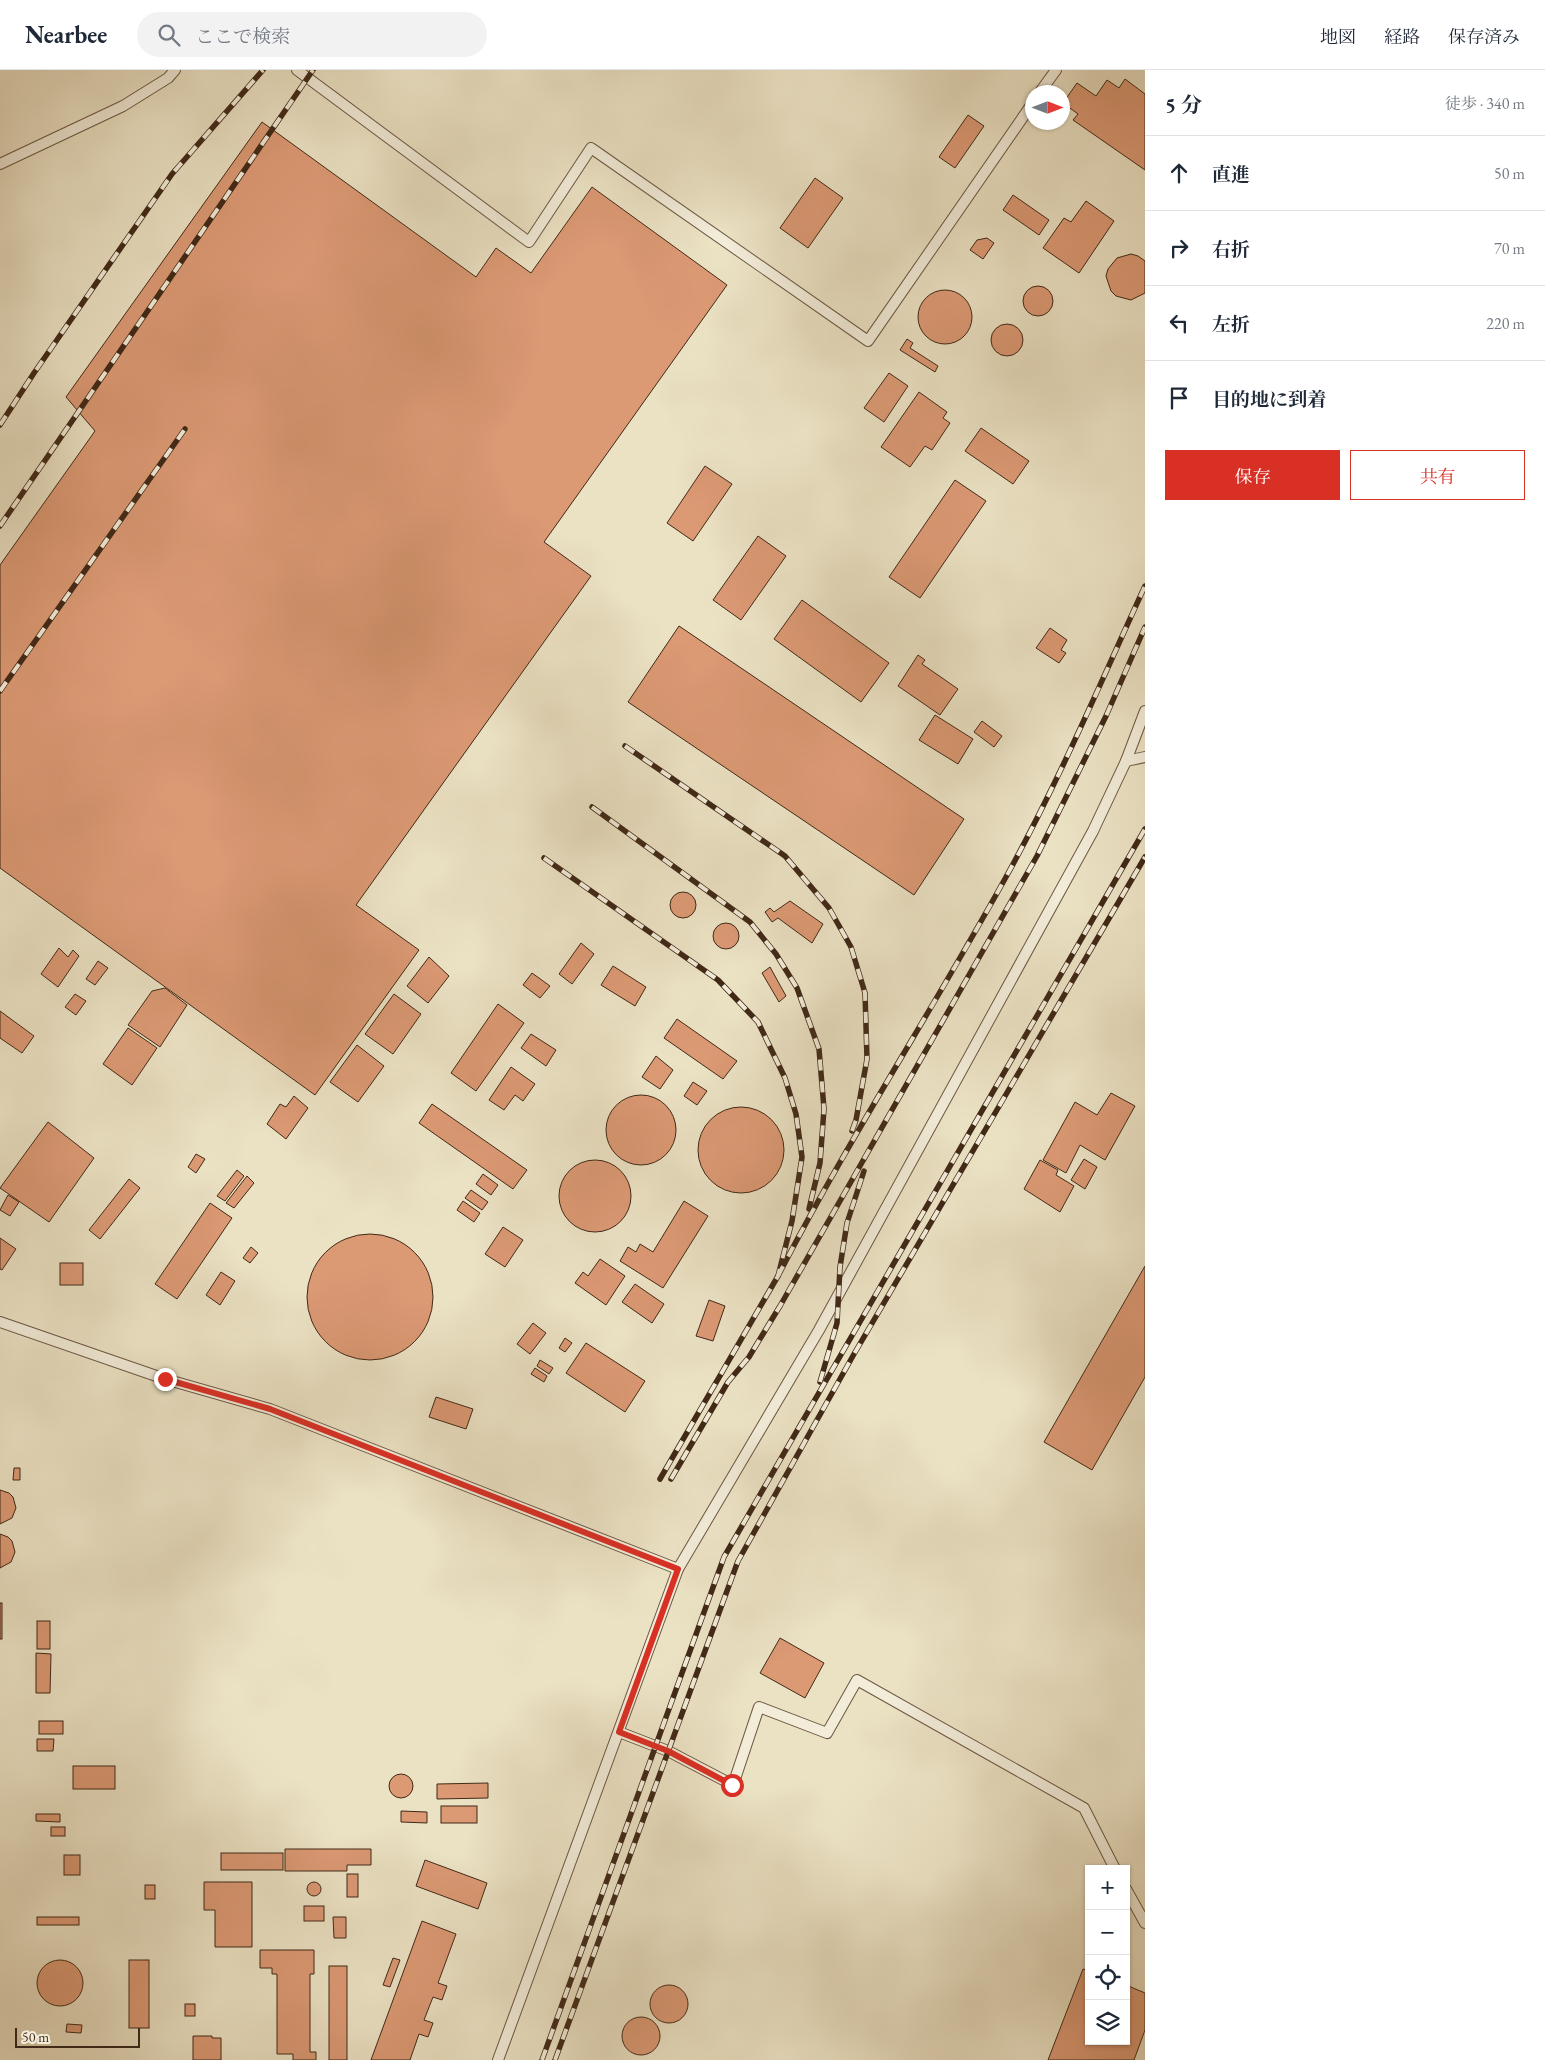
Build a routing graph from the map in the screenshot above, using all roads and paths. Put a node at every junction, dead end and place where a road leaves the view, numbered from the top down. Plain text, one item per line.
1 (175, 70) edge
2 (297, 70) edge
3 (1056, 70) edge
4 (1045, 85) edge
5 (1025, 114) edge
6 (0, 164) edge
7 (1145, 711) edge
8 (1145, 757) edge
9 (1126, 761) junction
10 (0, 1322) edge
11 (678, 1569) junction
12 (619, 1732) junction
13 (1114, 1865) edge
14 (1130, 1896) edge
15 (1145, 1923) edge
16 (498, 2060) edge

1 - 6 lane
2 - 5 lane
3 - 4 lane
7 - 9 lane
8 - 9 lane
9 - 11 lane
10 - 11 lane
11 - 12 lane
12 - 13 lane
12 - 16 lane
14 - 15 lane

